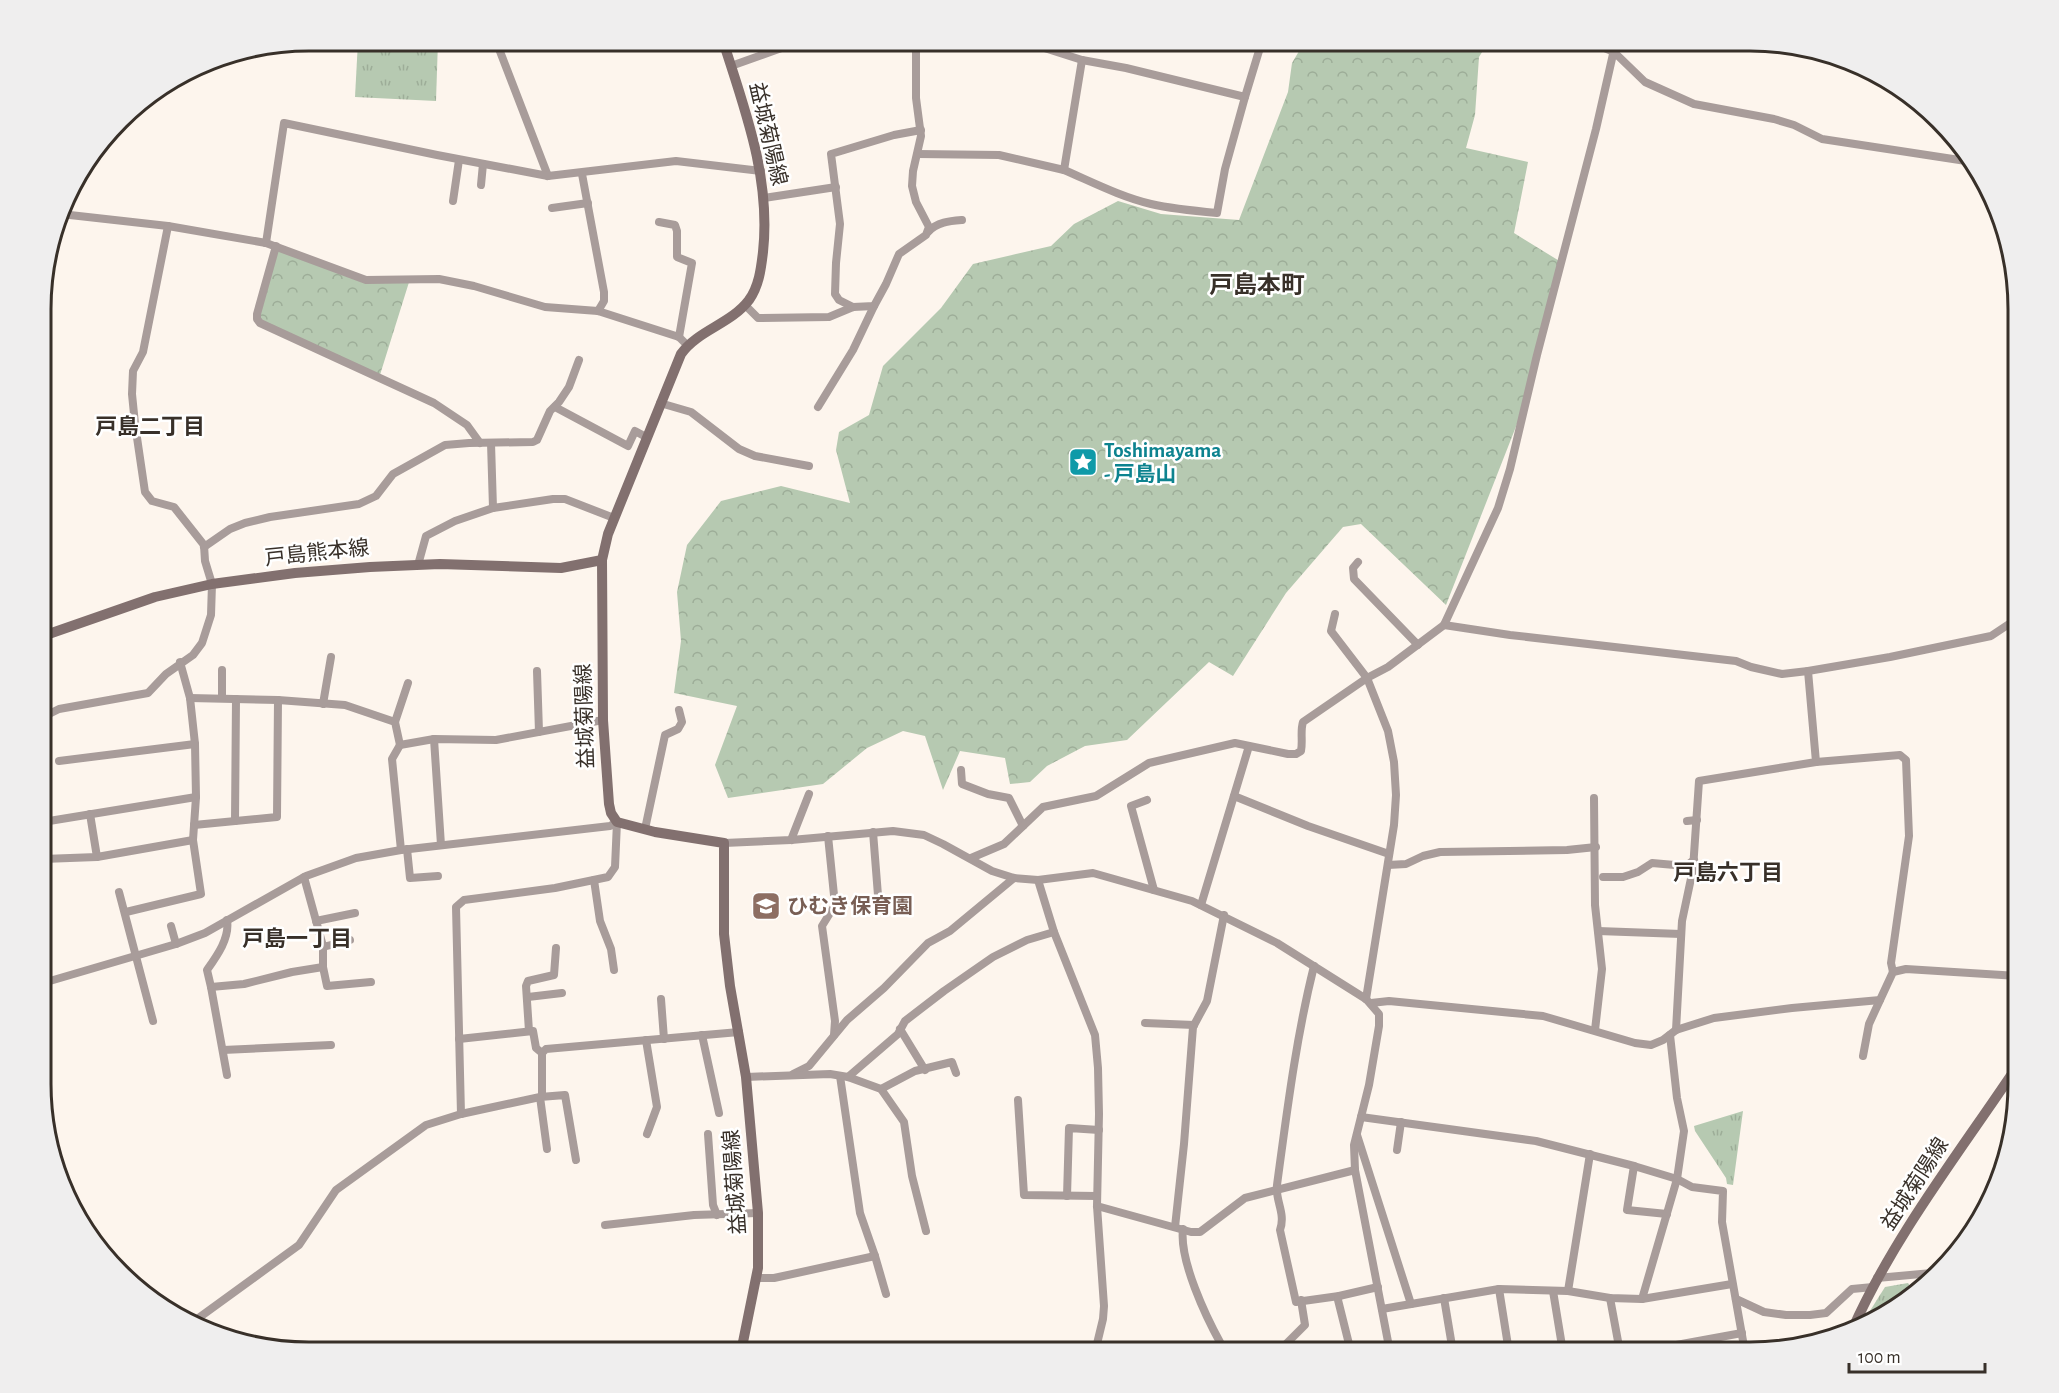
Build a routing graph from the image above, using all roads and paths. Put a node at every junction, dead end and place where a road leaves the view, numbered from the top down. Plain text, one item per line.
1 (500, 51) edge
2 (726, 51) edge
3 (773, 51) edge
4 (916, 51) edge
5 (1054, 51) edge
6 (1259, 51) edge
7 (1614, 52) joint
8 (1082, 60) junction
9 (731, 66) junction
10 (1245, 97) junction
11 (921, 130) junction
12 (918, 154) junction
13 (459, 160) junction
14 (1960, 160) edge
15 (483, 164) junction
16 (1064, 170) junction
17 (760, 171) junction
18 (582, 174) junction
19 (548, 176) junction
20 (481, 184) dead end
21 (836, 187) junction
22 (764, 198) junction
23 (453, 201) dead end
24 (588, 202) junction
25 (552, 208) dead end
26 (69, 215) edge
27 (962, 220) dead end
28 (659, 222) dead end
29 (168, 226) junction
30 (927, 233) junction
31 (267, 243) junction
32 (276, 246) junction
33 (745, 304) junction
34 (874, 306) junction
35 (853, 307) junction
36 (598, 311) junction
37 (679, 337) junction
38 (687, 345) junction
39 (579, 360) dead end
40 (660, 403) junction
41 (555, 407) junction
42 (818, 407) dead end
43 (646, 437) junction
44 (480, 443) junction
45 (490, 443) junction
46 (809, 466) dead end
47 (493, 508) junction
48 (614, 518) junction
49 (204, 547) junction
50 (602, 560) junction
51 (1358, 562) dead end
52 (418, 565) junction
53 (212, 584) junction
54 (1335, 614) dead end
55 (1444, 625) junction
56 (2008, 625) edge
57 (51, 633) edge
58 (1418, 645) junction
59 (332, 657) dead end
60 (180, 662) junction
61 (222, 670) dead end
62 (537, 671) dead end
63 (1808, 671) junction
64 (1367, 678) junction
65 (408, 683) dead end
66 (190, 698) junction
67 (222, 698) junction
68 (236, 699) junction
69 (278, 700) junction
70 (324, 704) junction
71 (680, 710) dead end
72 (51, 713) edge
73 (603, 720) junction
74 (396, 722) junction
75 (539, 732) junction
76 (434, 739) junction
77 (195, 744) junction
78 (400, 745) junction
79 (1249, 746) junction
80 (59, 761) dead end
81 (1816, 762) junction
82 (961, 770) dead end
83 (809, 794) dead end
84 (1234, 796) junction
85 (195, 797) junction
86 (1594, 798) dead end
87 (1147, 800) dead end
88 (90, 814) junction
89 (1697, 820) junction
90 (51, 821) edge
91 (235, 821) junction
92 (1687, 821) dead end
93 (617, 822) junction
94 (194, 825) junction
95 (1023, 826) junction
96 (645, 829) junction
97 (873, 832) junction
98 (828, 836) junction
99 (193, 840) junction
100 (791, 840) junction
101 (724, 843) junction
102 (441, 845) junction
103 (1596, 847) junction
104 (404, 849) junction
105 (1389, 854) junction
106 (97, 857) junction
107 (971, 858) junction
108 (51, 859) edge
109 (1694, 860) junction
110 (1388, 865) junction
111 (438, 876) dead end
112 (304, 877) junction
113 (1604, 877) dead end
114 (1014, 878) junction
115 (594, 880) junction
116 (1038, 880) junction
117 (1154, 890) junction
118 (119, 892) dead end
119 (1201, 905) junction
120 (879, 908) dead end
121 (126, 912) junction
122 (355, 913) dead end
123 (1224, 915) junction
124 (227, 920) junction
125 (316, 921) junction
126 (171, 926) dead end
127 (1598, 931) junction
128 (1054, 932) junction
129 (1681, 934) junction
130 (350, 940) dead end
131 (176, 944) junction
132 (323, 947) junction
133 (556, 948) dead end
134 (137, 957) junction
135 (1314, 966) junction
136 (323, 967) junction
137 (614, 970) dead end
138 (1893, 972) junction
139 (2008, 975) edge
140 (51, 981) edge
141 (371, 982) dead end
142 (211, 987) junction
143 (562, 993) dead end
144 (528, 997) junction
145 (661, 999) dead end
146 (1880, 1000) junction
147 (1369, 1001) junction
148 (153, 1021) dead end
149 (1145, 1023) dead end
150 (1194, 1025) junction
151 (900, 1029) junction
152 (1596, 1030) junction
153 (529, 1031) junction
154 (739, 1032) junction
155 (1673, 1033) junction
156 (702, 1035) junction
157 (834, 1036) junction
158 (459, 1039) junction
159 (664, 1039) junction
160 (646, 1040) junction
161 (331, 1045) dead end
162 (223, 1050) junction
163 (542, 1053) junction
164 (1863, 1056) dead end
165 (925, 1070) junction
166 (956, 1073) dead end
167 (793, 1074) junction
168 (228, 1075) dead end
169 (746, 1077) junction
170 (844, 1077) junction
171 (2007, 1082) edge
172 (881, 1089) junction
173 (540, 1097) junction
174 (1018, 1100) dead end
175 (719, 1113) dead end
176 (461, 1114) junction
177 (1361, 1117) junction
178 (1401, 1122) junction
179 (1099, 1130) junction
180 (1357, 1133) junction
181 (647, 1134) dead end
182 (708, 1134) dead end
183 (547, 1149) dead end
184 (1397, 1150) dead end
185 (1590, 1154) junction
186 (576, 1160) dead end
187 (1634, 1166) junction
188 (1355, 1170) junction
189 (1677, 1179) junction
190 (1277, 1189) junction
191 (1067, 1196) junction
192 (1097, 1196) junction
193 (1097, 1206) junction
194 (758, 1213) junction
195 (1667, 1214) junction
196 (717, 1215) junction
197 (605, 1226) dead end
198 (1179, 1228) junction
199 (926, 1231) dead end
200 (875, 1256) junction
201 (1924, 1274) edge
202 (756, 1278) junction
203 (1875, 1282) junction
204 (1732, 1284) junction
205 (1377, 1287) junction
206 (1499, 1289) junction
207 (1553, 1291) junction
208 (1568, 1292) junction
209 (886, 1294) dead end
210 (1339, 1296) junction
211 (1444, 1298) junction
212 (1610, 1299) junction
213 (1642, 1299) junction
214 (1736, 1299) junction
215 (1301, 1300) junction
216 (1411, 1304) junction
217 (1382, 1309) junction
218 (200, 1317) edge
219 (1857, 1318) edge
220 (1742, 1333) junction
221 (743, 1342) edge
222 (1097, 1342) edge
223 (1220, 1342) edge
224 (1289, 1342) edge
225 (1348, 1342) edge
226 (1388, 1342) edge
227 (1451, 1342) edge
228 (1507, 1342) edge
229 (1561, 1342) edge
230 (1618, 1342) edge
231 (1693, 1342) edge
232 (1743, 1342) edge

1 - 19 street
2 - 9 main road, 益城菊陽線
3 - 9 street
4 - 11 street
5 - 8 street
6 - 10 street
7 - 14 street
7 - 55 street
8 - 10 street
8 - 16 street
9 - 17 main road, 益城菊陽線
10 - 16 street
11 - 12 street
11 - 21 street
12 - 16 street
12 - 30 street
13 - 15 street
13 - 23 street
13 - 31 street
15 - 19 street
15 - 20 street
17 - 18 street
17 - 22 main road, 益城菊陽線
18 - 19 street
18 - 24 street
21 - 22 street
21 - 35 street
22 - 33 main road, 益城菊陽線
24 - 25 street
24 - 36 street
26 - 29 street
27 - 30 street
28 - 37 street
29 - 31 street
29 - 49 street
30 - 34 street
31 - 32 street
32 - 36 street
32 - 44 street
33 - 35 street
33 - 38 main road, 益城菊陽線
34 - 35 street
34 - 42 street
36 - 37 street
37 - 38 street
38 - 40 main road, 益城菊陽線
39 - 41 street
40 - 43 main road, 益城菊陽線
40 - 46 street
41 - 43 street
41 - 45 street
43 - 48 main road, 益城菊陽線
44 - 45 street
44 - 49 street
45 - 47 street
47 - 48 street
47 - 52 street
48 - 50 main road, 益城菊陽線
49 - 53 street
50 - 52 main road, 戸島熊本線
50 - 73 main road, 益城菊陽線
51 - 58 street
52 - 53 main road, 戸島熊本線
53 - 57 main road, 戸島熊本線
53 - 60 street
54 - 64 street
55 - 58 street
55 - 63 street
56 - 63 street
58 - 64 street
59 - 70 street
60 - 66 street
60 - 72 street
61 - 67 street
62 - 75 street
63 - 81 street
64 - 79 street
64 - 105 street
65 - 74 street
66 - 67 street
66 - 77 street
67 - 68 street
68 - 69 street
68 - 91 street
69 - 70 street
69 - 91 street
70 - 74 street
71 - 96 street
73 - 75 street
73 - 93 main road, 益城菊陽線
74 - 78 street
75 - 76 street
76 - 78 street
76 - 102 street
77 - 80 street
77 - 85 street
78 - 104 street
79 - 84 street
79 - 95 street
81 - 89 street
81 - 138 street
82 - 95 street
83 - 100 street
84 - 105 street
84 - 119 street
85 - 88 street
85 - 94 street
86 - 103 street
87 - 117 street
88 - 90 street
88 - 106 street
89 - 92 street
89 - 109 street
91 - 94 street
93 - 96 main road
93 - 102 street
93 - 115 street
94 - 99 street
95 - 107 street
96 - 101 main road
97 - 98 street
97 - 107 street
97 - 120 street
98 - 100 street
98 - 157 street
99 - 106 street
99 - 121 street
100 - 101 street
101 - 154 main road, 益城菊陽線
102 - 104 street
103 - 110 street
103 - 127 street
104 - 111 street
104 - 112 street
105 - 110 street
106 - 108 street
107 - 114 street
109 - 113 street
109 - 129 street
110 - 147 street
112 - 124 street
112 - 125 street
114 - 116 street
114 - 157 street
115 - 137 street
115 - 158 street
116 - 117 street
116 - 128 street
117 - 119 street
118 - 121 street
119 - 123 street
121 - 134 street
122 - 125 street
123 - 135 street
123 - 150 street
124 - 131 street
124 - 142 street
125 - 132 street
126 - 131 street
127 - 129 street
127 - 152 street
128 - 151 street
128 - 179 street
129 - 155 street
130 - 132 street
131 - 134 street
132 - 136 street
133 - 144 street
134 - 140 street
134 - 148 street
135 - 147 street
135 - 190 street
136 - 141 street
136 - 142 street
138 - 139 street
138 - 146 street
142 - 162 street
143 - 144 street
144 - 153 street
145 - 159 street
146 - 155 street
146 - 164 street
147 - 152 street
147 - 177 street
149 - 150 street
150 - 198 street
151 - 165 street
151 - 170 street
152 - 155 street
153 - 158 street
153 - 163 street
154 - 156 street
154 - 169 main road, 益城菊陽線
155 - 189 street
156 - 159 street
156 - 175 street
157 - 167 street
158 - 176 street
159 - 160 street
160 - 163 street
160 - 181 street
161 - 162 street
162 - 168 street
163 - 173 street
165 - 166 street
165 - 172 street
167 - 169 street
167 - 170 street
169 - 194 main road, 益城菊陽線
170 - 172 street
170 - 200 street
171 - 203 main road, 益城菊陽線
172 - 199 street
173 - 176 street
173 - 183 street
173 - 186 street
174 - 191 street
176 - 218 street
177 - 178 street
177 - 180 street
178 - 184 street
178 - 185 street
179 - 191 street
179 - 192 street
180 - 188 street
180 - 216 street
182 - 196 street
185 - 187 street
185 - 208 street
187 - 189 street
187 - 195 street
188 - 190 street
188 - 205 street
189 - 195 street
189 - 204 street
190 - 198 street
190 - 215 street
191 - 192 street
192 - 193 street
193 - 198 street
193 - 222 street
194 - 196 street
194 - 202 main road, 益城菊陽線
195 - 213 street
196 - 197 street
198 - 223 street
200 - 202 street
200 - 209 street
201 - 203 street
202 - 221 main road, 益城菊陽線
203 - 214 street
203 - 219 main road, 益城菊陽線
204 - 213 street
204 - 214 street
205 - 210 street
205 - 217 street
206 - 207 street
206 - 211 street
206 - 228 street
207 - 208 street
207 - 229 street
208 - 212 street
210 - 215 street
210 - 225 street
211 - 216 street
211 - 227 street
212 - 213 street
212 - 230 street
214 - 220 street
215 - 224 street
216 - 217 street
217 - 226 street
220 - 231 street
220 - 232 street

